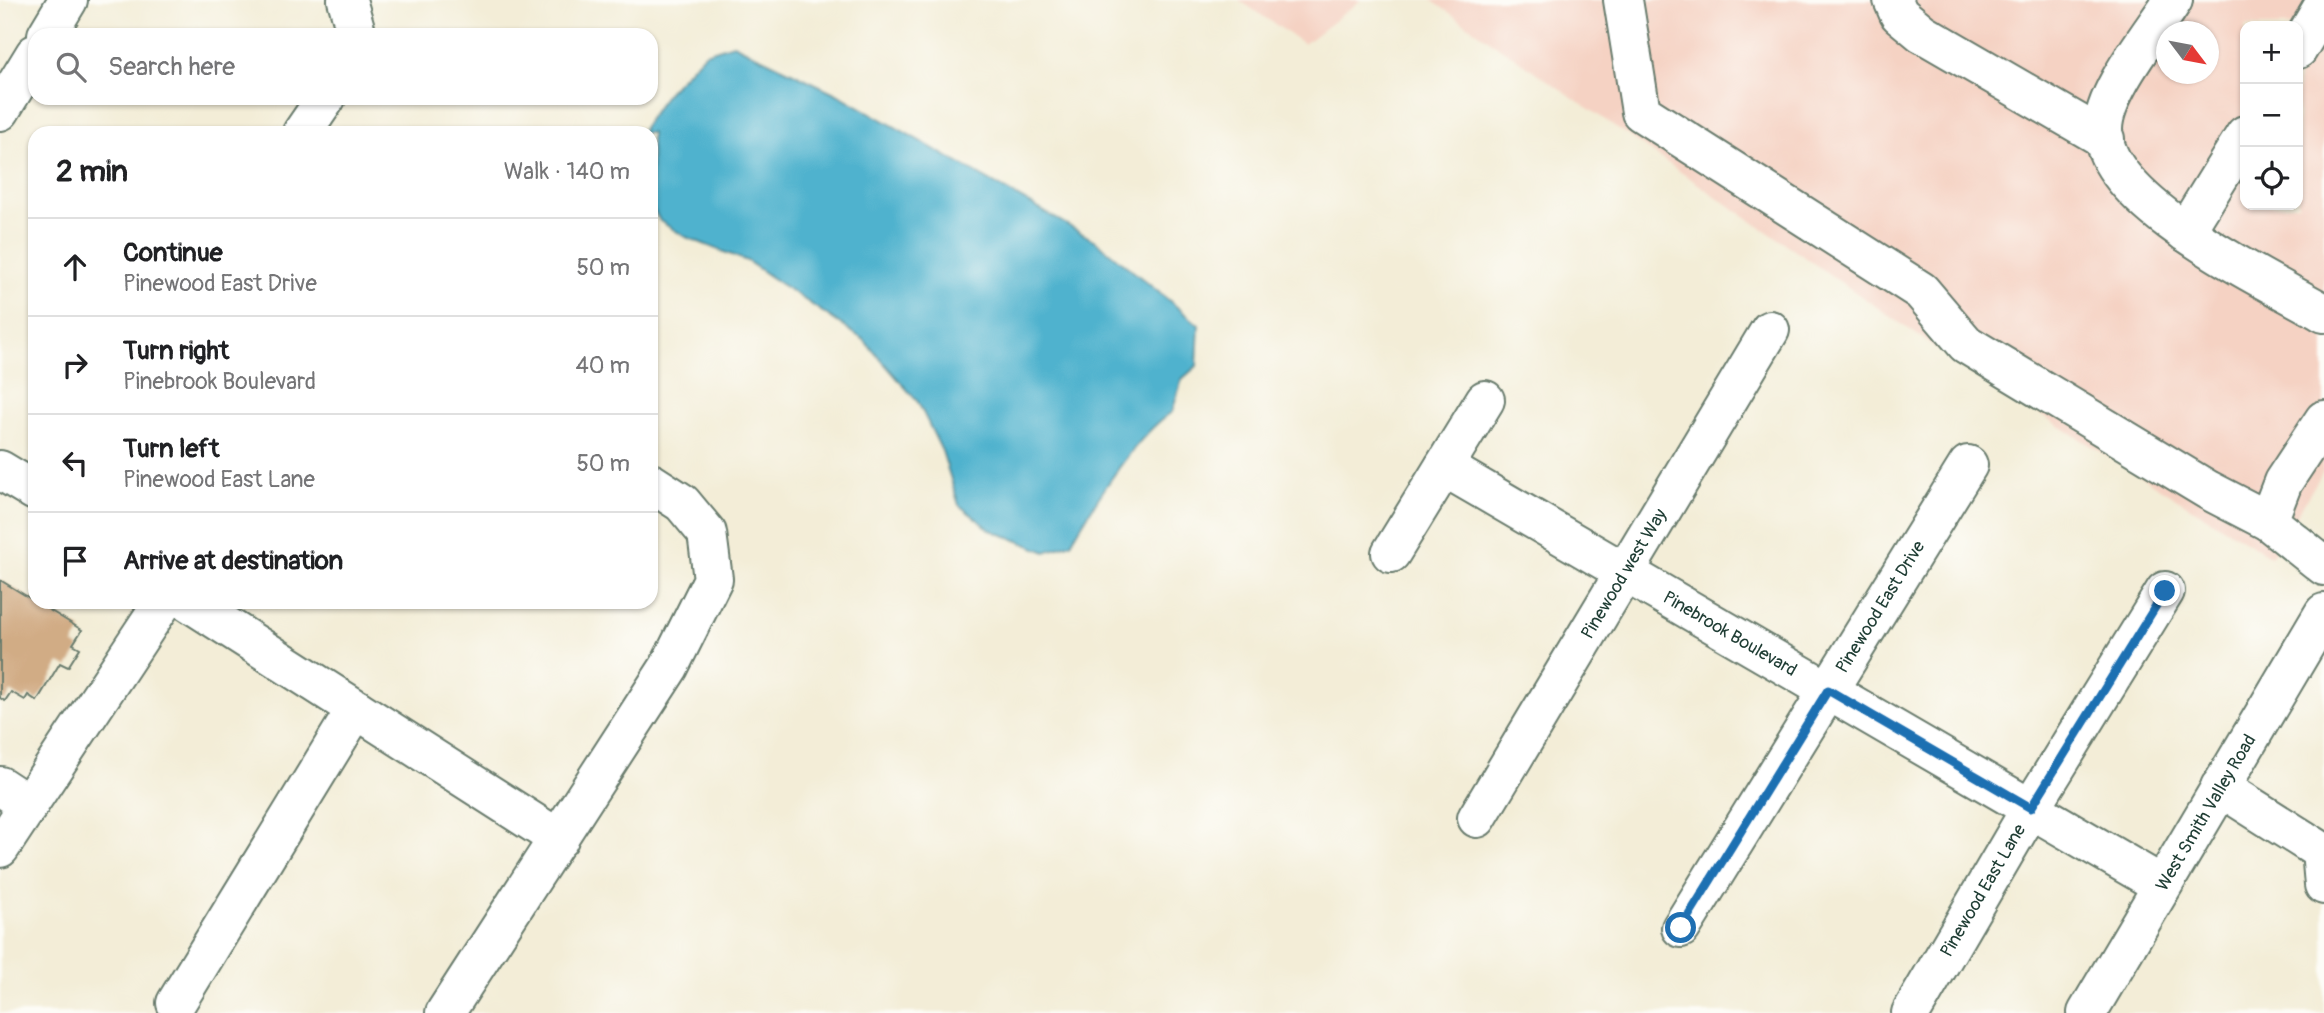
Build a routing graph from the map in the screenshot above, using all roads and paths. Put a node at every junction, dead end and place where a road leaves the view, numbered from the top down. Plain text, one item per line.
1 (68, 0) edge
2 (347, 0) edge
3 (1623, 0) edge
4 (1893, 0) edge
5 (2173, 0) edge
6 (2324, 5) edge
7 (51, 28) edge
8 (355, 28) edge
9 (2308, 46) edge
10 (28, 65) edge
11 (321, 105) edge
12 (0, 111) edge
13 (307, 126) edge
14 (2105, 139) junction
15 (2240, 143) edge
16 (2185, 232) junction
17 (2324, 313) edge
18 (1770, 330) dead end
19 (1485, 400) dead end
20 (2324, 420) edge
21 (1968, 466) dead end
22 (1444, 467) junction
23 (0, 470) edge
24 (28, 487) edge
25 (658, 488) edge
26 (2268, 521) junction
27 (1391, 552) dead end
28 (2324, 566) edge
29 (1625, 572) junction
30 (2165, 591) dead end
31 (158, 609) edge
32 (199, 609) edge
33 (2324, 613) edge
34 (1828, 690) junction
35 (356, 709) junction
36 (2220, 787) junction
37 (15, 796) edge
38 (2031, 808) junction
39 (1477, 818) dead end
40 (559, 839) junction
41 (0, 848) edge
42 (2323, 862) edge
43 (2162, 885) junction
44 (1681, 928) dead end
45 (176, 1003) dead end
46 (446, 1013) edge
47 (1911, 1013) edge
48 (2087, 1013) edge

1 - 7 street
2 - 8 street
3 - 26 street
4 - 14 street
5 - 14 street
6 - 9 street
10 - 12 street
11 - 13 street
14 - 16 street
15 - 16 street
16 - 17 street
18 - 29 street, Pinewood west Way
19 - 22 street
20 - 26 street
21 - 34 street, Pinewood East Drive
22 - 27 street
22 - 29 street, Pinebrook Boulevard
23 - 24 street
25 - 40 street
26 - 28 street
29 - 34 street, Pinebrook Boulevard
29 - 39 street, Pinewood west Way
30 - 38 street, Pinewood East Lane
31 - 37 street
32 - 35 street
33 - 36 street, West Smith Valley Road
34 - 38 street, Pinebrook Boulevard
34 - 44 street, Pinewood East Drive
35 - 40 street
35 - 45 street
36 - 42 street
36 - 43 street, West Smith Valley Road
37 - 41 street
38 - 43 street, Pinebrook Boulevard
38 - 47 street, Pinewood East Lane
40 - 46 street
43 - 48 street, West Smith Valley Road

